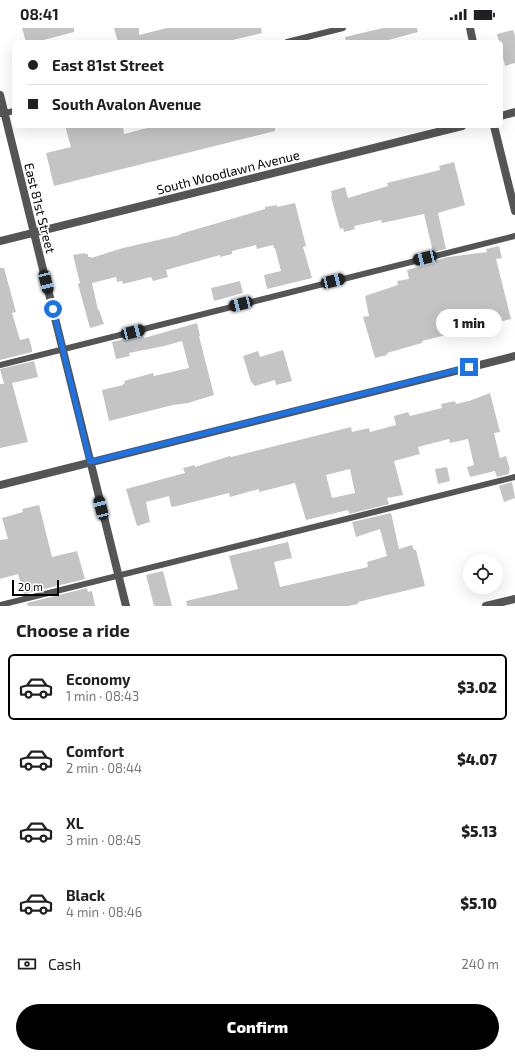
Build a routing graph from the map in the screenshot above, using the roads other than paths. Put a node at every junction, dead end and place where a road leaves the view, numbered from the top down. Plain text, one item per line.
1 (343, 28) edge
2 (470, 28) edge
3 (295, 40) edge
4 (473, 40) edge
5 (0, 95) edge
6 (12, 112) edge
7 (515, 112) edge
8 (2, 114) edge
9 (503, 115) edge
10 (454, 128) edge
11 (494, 128) edge
12 (515, 211) edge
13 (34, 233) junction
14 (515, 236) edge
15 (0, 241) edge
16 (62, 349) junction
17 (515, 356) edge
18 (0, 365) edge
19 (90, 462) junction
20 (515, 477) edge
21 (0, 485) edge
22 (118, 576) junction
23 (515, 599) edge
24 (0, 605) edge
25 (126, 606) edge
26 (486, 606) edge

1 - 3 lane
2 - 4 street
5 - 8 street, East 81st Street
6 - 8 lane
7 - 9 street
8 - 13 street, East 81st Street
10 - 13 street, South Woodlawn Avenue
11 - 12 street
13 - 15 street, South Woodlawn Avenue
13 - 16 street, East 81st Street
14 - 16 lane
16 - 18 lane
16 - 19 street, East 81st Street
17 - 19 street
19 - 21 street
19 - 22 street, East 81st Street
20 - 22 lane
22 - 24 lane
22 - 25 street, East 81st Street
23 - 26 street

